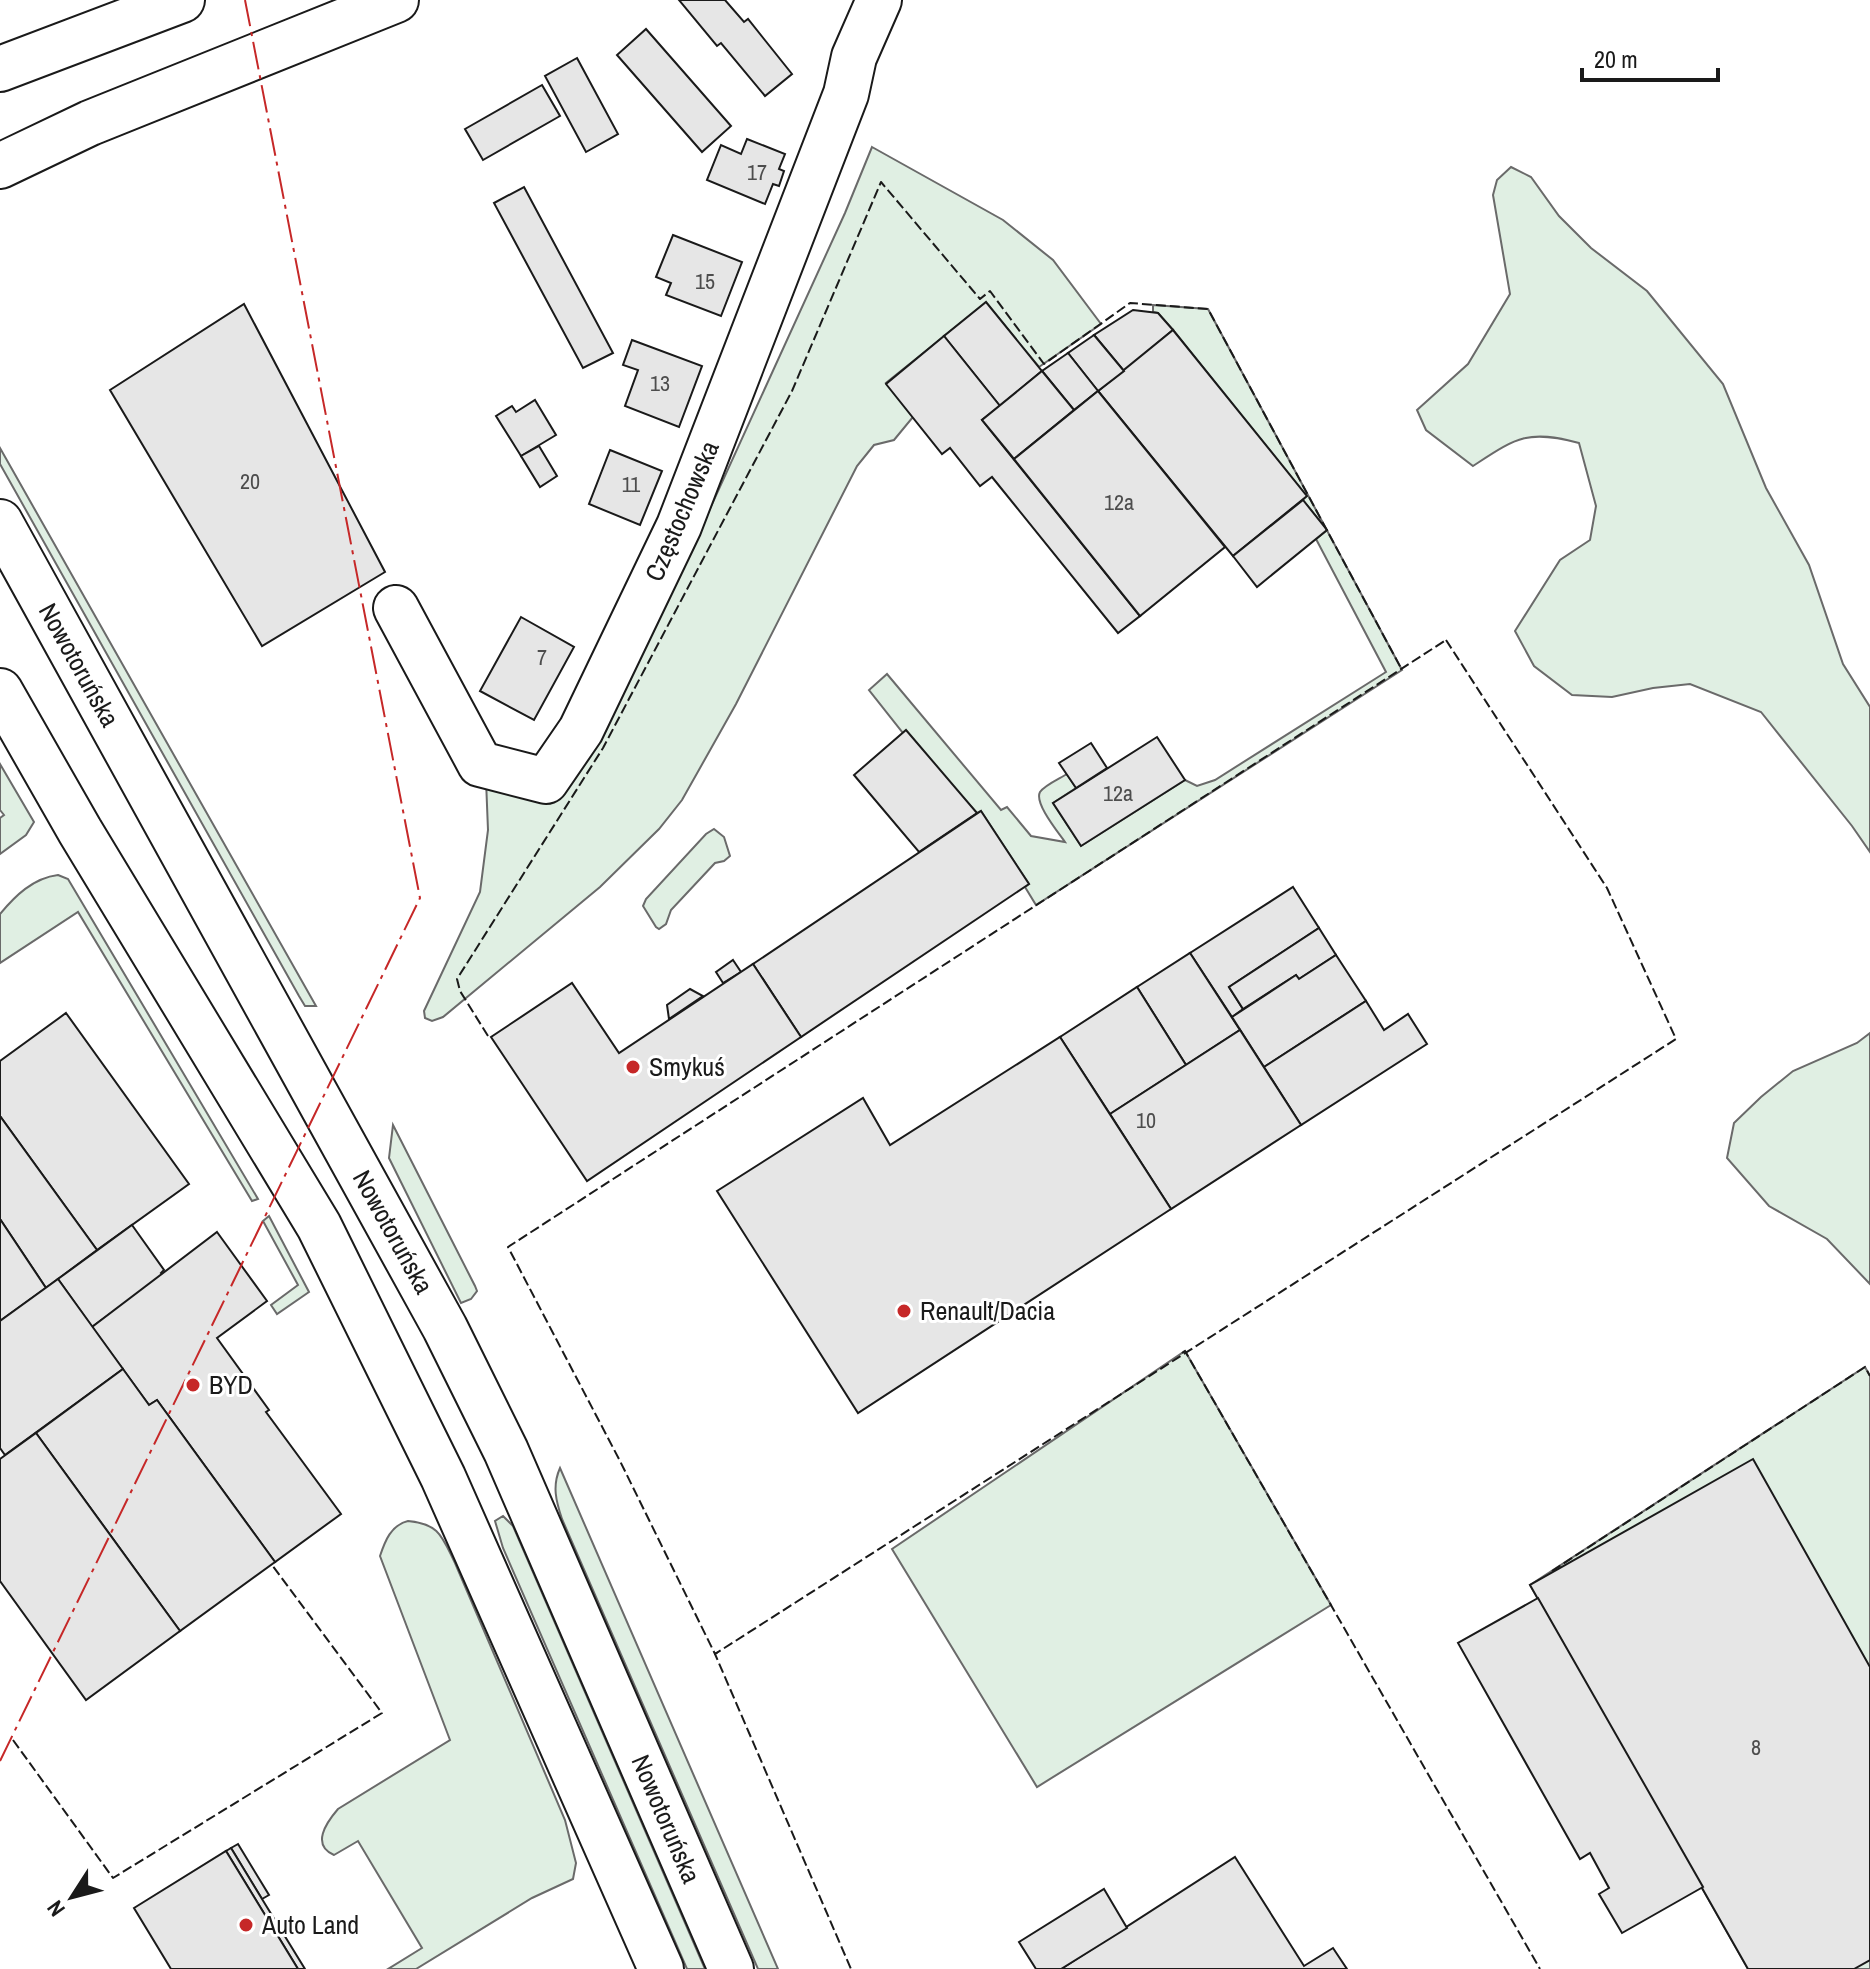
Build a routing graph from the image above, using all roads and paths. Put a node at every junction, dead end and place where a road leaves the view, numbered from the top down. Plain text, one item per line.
1 (182, 0) edge
2 (396, 0) edge
3 (879, 0) edge
4 (0, 69) edge
5 (0, 166) edge
6 (0, 522) edge
7 (396, 608) dead end
8 (0, 691) edge
9 (661, 1969) edge
10 (731, 1969) edge

1 - 4 main road
2 - 5 main road
3 - 7 main road, Częstochowska
6 - 10 main road, Nowotoruńska
8 - 9 main road

